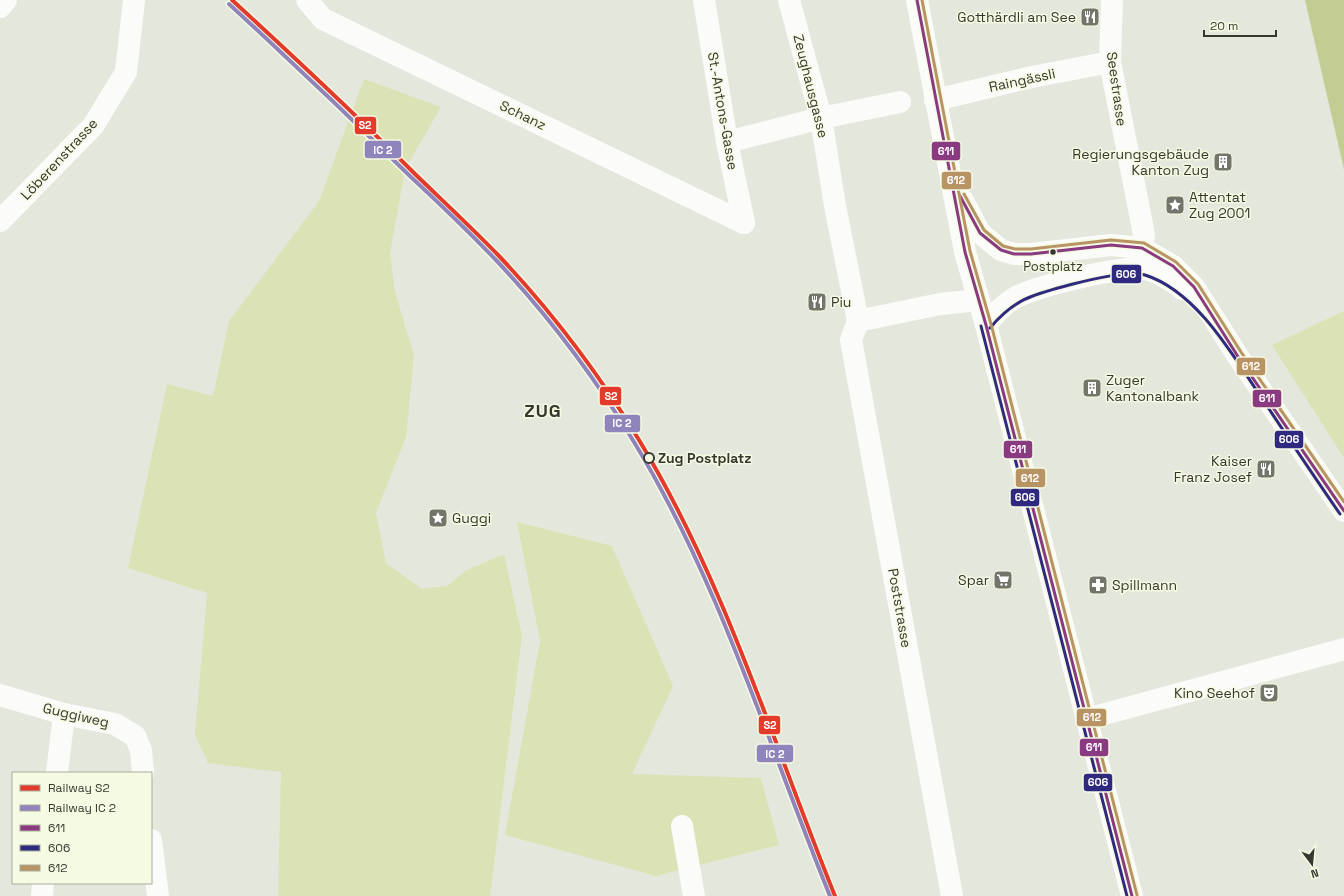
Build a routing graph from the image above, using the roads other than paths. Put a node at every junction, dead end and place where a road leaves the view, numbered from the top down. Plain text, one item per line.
1 (6, 0) edge
2 (134, 0) edge
3 (307, 0) edge
4 (704, 0) edge
5 (789, 0) edge
6 (916, 0) edge
7 (1112, 0) edge
8 (0, 7) edge
9 (1110, 62) junction
10 (935, 100) junction
11 (900, 102) dead end
12 (821, 118) junction
13 (727, 142) junction
14 (949, 171) junction
15 (0, 221) edge
16 (744, 222) joint
17 (1142, 248) junction
18 (978, 300) junction
19 (858, 321) junction
20 (1216, 322) junction
21 (986, 325) junction
22 (1344, 511) edge
23 (1344, 649) edge
24 (0, 695) edge
25 (64, 714) junction
26 (1086, 719) junction
27 (57, 772) edge
28 (143, 772) edge
29 (682, 826) dead end
30 (152, 848) edge
31 (43, 884) edge
32 (42, 896) edge
33 (158, 896) edge
34 (694, 896) edge
35 (952, 896) edge
36 (1132, 896) edge

1 - 8 street
2 - 15 street, Löberenstrasse
3 - 16 street, Schanz
4 - 13 street, St.-Antons-Gasse
5 - 12 street, Zeughausgasse
6 - 10 street
7 - 9 street, Seestrasse
9 - 10 street, Raingässli
9 - 17 street, Seestrasse
10 - 14 street
11 - 12 street
12 - 13 street
12 - 19 street, Zeughausgasse
13 - 16 street, St.-Antons-Gasse
14 - 17 street
14 - 18 street
17 - 20 street
18 - 19 street
18 - 21 street
19 - 35 street, Poststrasse
20 - 21 street
20 - 22 street
21 - 26 street
23 - 26 street
24 - 25 street, Guggiweg
25 - 27 street
25 - 28 street, Guggiweg
26 - 36 street
29 - 34 street
30 - 33 street
31 - 32 street

